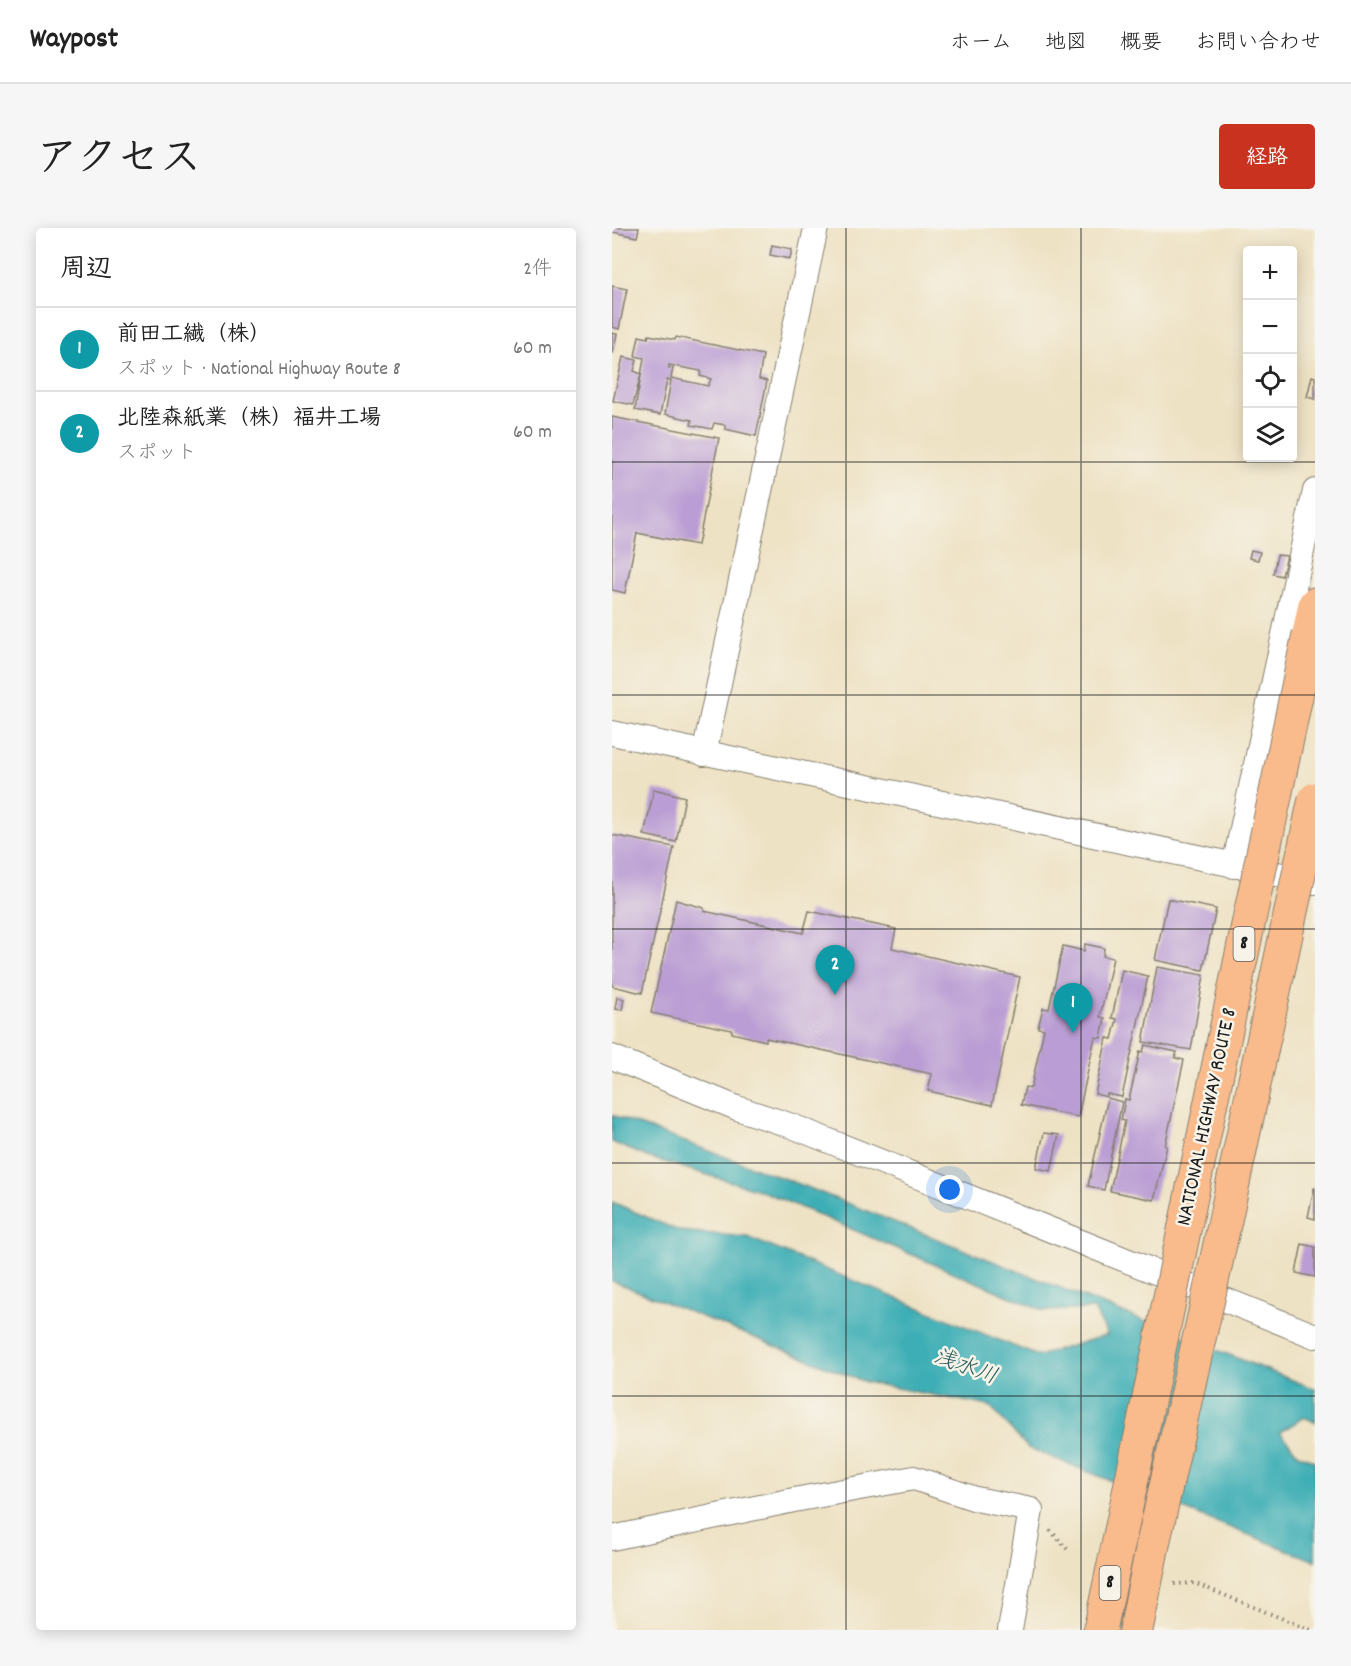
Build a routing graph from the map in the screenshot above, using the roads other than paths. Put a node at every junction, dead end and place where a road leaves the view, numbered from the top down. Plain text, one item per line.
1 (816, 228) edge
2 (1315, 491) edge
3 (1312, 619) edge
4 (612, 734) edge
5 (704, 754) junction
6 (1315, 799) edge
7 (1234, 866) junction
8 (1315, 882) edge
9 (612, 1057) edge
10 (1315, 1336) edge
11 (612, 1538) edge
12 (1010, 1630) edge
13 (1100, 1630) edge
14 (1136, 1630) edge

1 - 5 street
2 - 7 street
3 - 13 highway, NATIONAL HIGHWAY ROUTE 8 / 8, bridge
4 - 5 street
5 - 7 street
6 - 14 highway, NATIONAL HIGHWAY ROUTE 8 / 8, bridge
7 - 8 street
9 - 10 street
11 - 12 street

